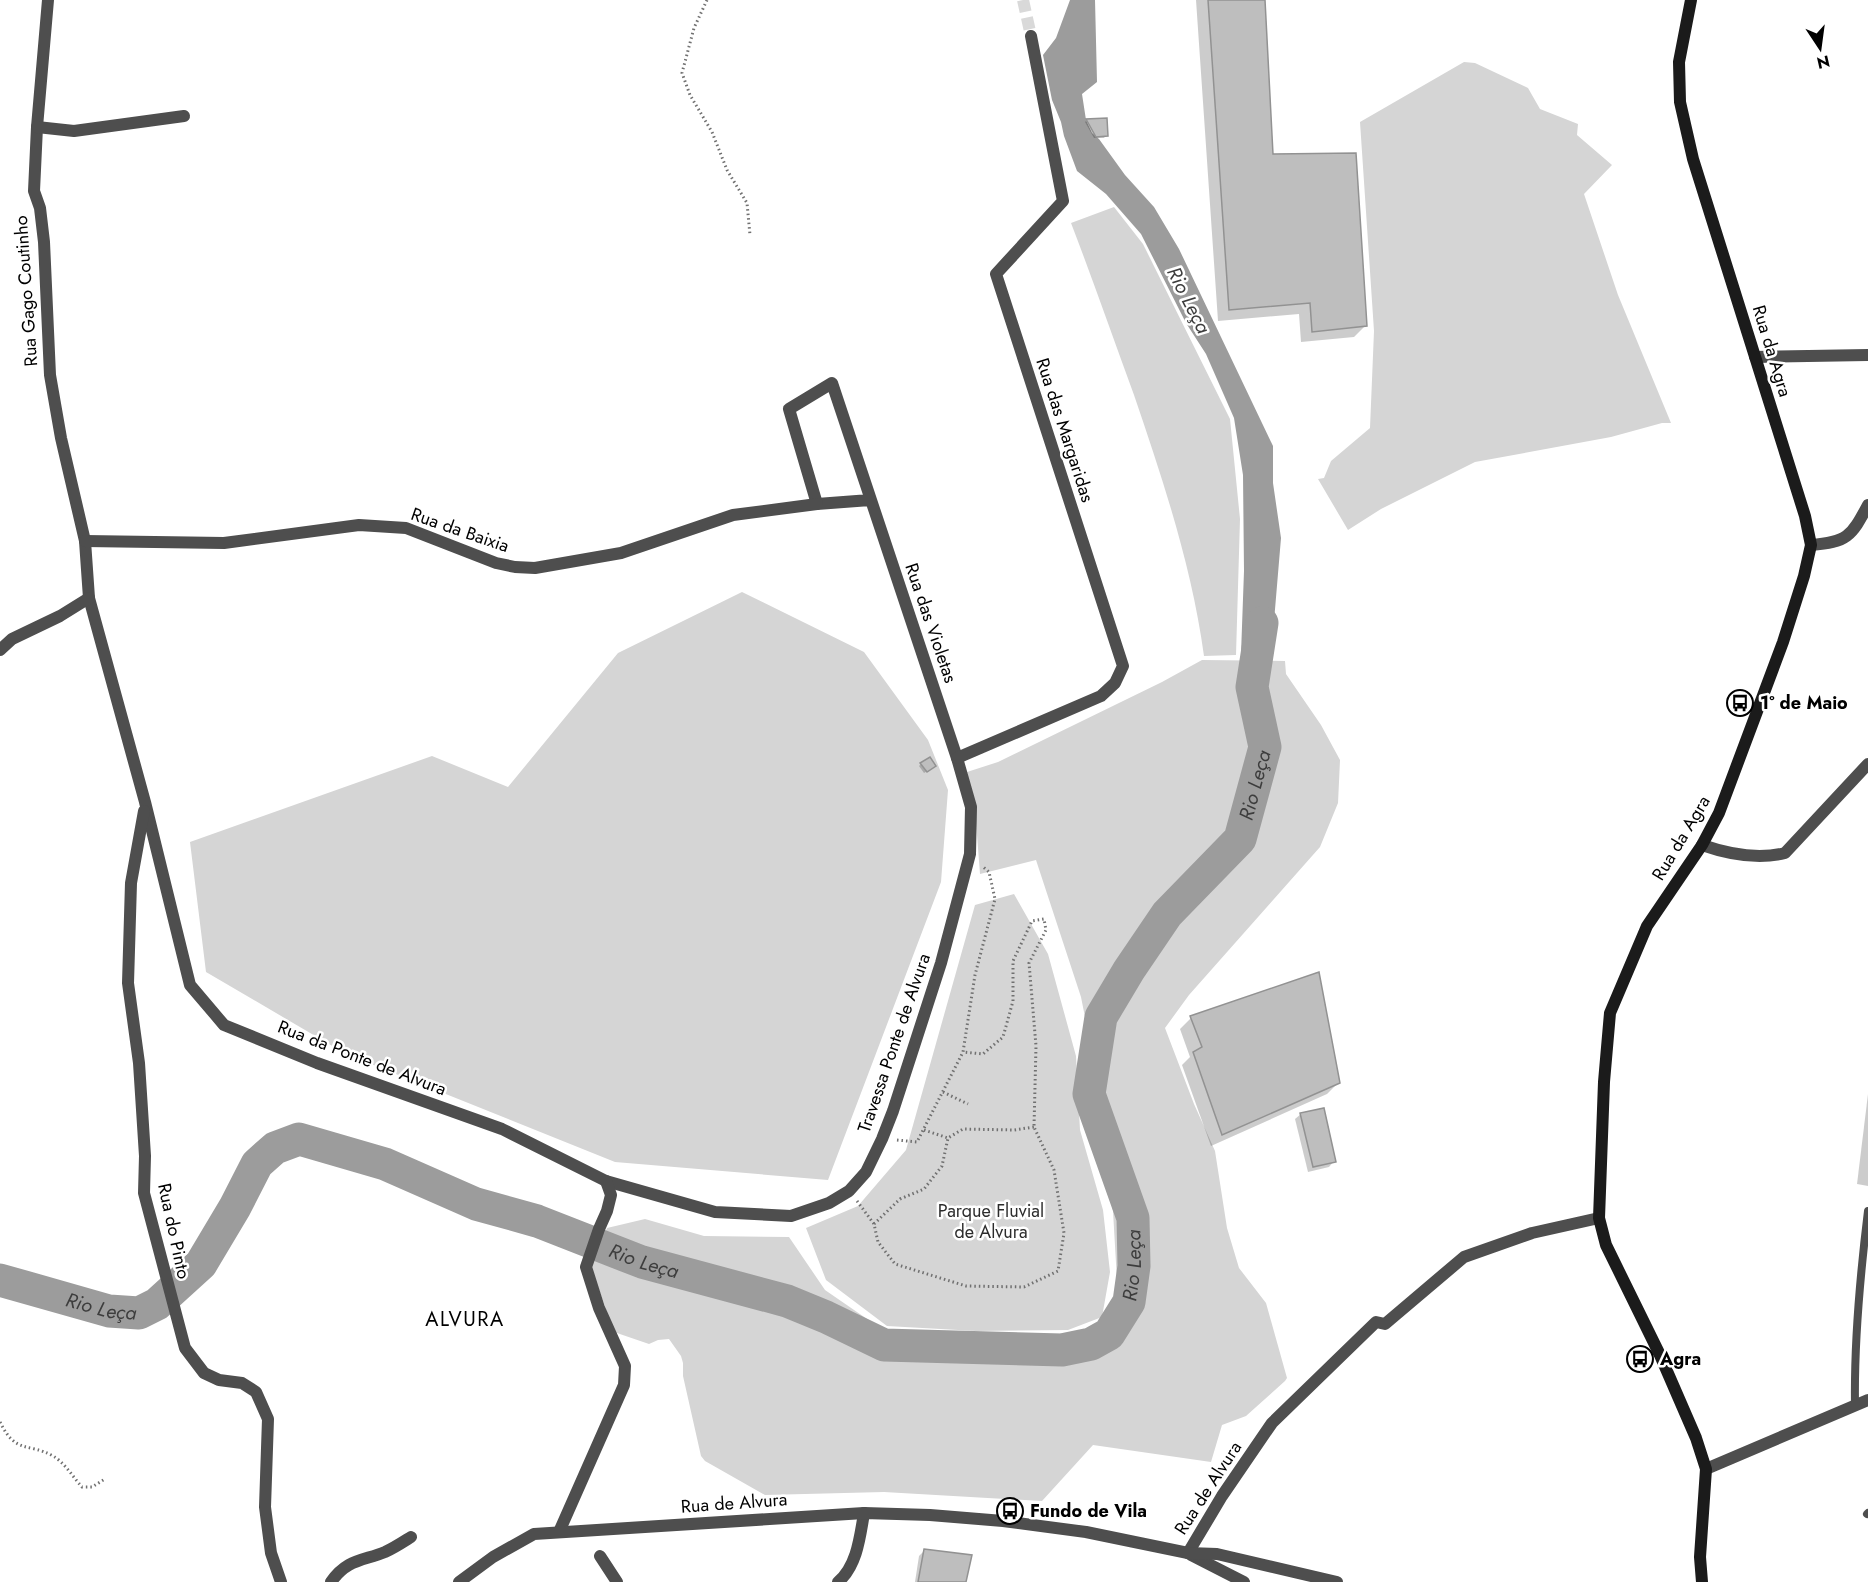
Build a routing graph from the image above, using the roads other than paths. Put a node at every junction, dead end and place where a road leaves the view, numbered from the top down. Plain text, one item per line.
1 (48, 0) edge
2 (1691, 0) edge
3 (1031, 36) tunnel mouth
4 (184, 116) dead end
5 (37, 127) junction
6 (1868, 355) edge
7 (1755, 357) junction
8 (870, 500) junction
9 (817, 504) junction
10 (1868, 505) edge
11 (84, 541) junction
12 (1811, 545) junction
13 (89, 598) junction
14 (0, 650) edge
15 (957, 758) junction
16 (1868, 764) edge
17 (145, 802) junction
18 (1701, 845) junction
19 (606, 1180) junction
20 (1868, 1211) edge
21 (1599, 1218) junction
22 (1868, 1400) edge
23 (1855, 1405) junction
24 (1706, 1469) junction
25 (864, 1514) junction
26 (559, 1532) junction
27 (411, 1537) dead end
28 (1188, 1553) junction
29 (600, 1556) dead end
30 (1700, 1557) junction
31 (281, 1582) edge
32 (331, 1582) edge
33 (459, 1582) edge
34 (617, 1582) edge
35 (838, 1582) edge
36 (1244, 1582) edge
37 (1337, 1582) edge
38 (1692, 1582) edge
39 (1702, 1582) edge

1 - 5 street, Rua Gago Coutinho
2 - 7 main road, Rua da Agra
3 - 15 street, Rua das Margaridas
4 - 5 street
5 - 11 street, Rua Gago Coutinho
6 - 7 street
7 - 12 main road, Rua da Agra
8 - 9 street, Rua da Baixia
8 - 9 street, Rua das Violetas
8 - 15 street, Rua das Violetas
9 - 11 street, Rua da Baixia
10 - 12 street
11 - 13 street, Rua da Ponte de Alvura
12 - 18 main road, Rua da Agra
13 - 14 street
13 - 17 street, Rua da Ponte de Alvura
15 - 19 street, Travessa Ponte de Alvura
16 - 18 street
17 - 19 street, Rua da Ponte de Alvura
17 - 31 street, Rua do Pinto
18 - 21 main road, Rua da Agra
19 - 26 street
20 - 23 lane
21 - 24 main road, Rua da Agra
21 - 28 street, Rua de Alvura
22 - 23 street
23 - 24 street
24 - 30 main road, Rua da Agra
25 - 26 street, Rua de Alvura
25 - 28 street, Rua de Alvura
25 - 35 street
26 - 33 street, Rua de Alvura
27 - 32 street
28 - 36 street
28 - 37 street
29 - 34 street
30 - 38 main road, Rua da Agra
30 - 39 main road, Rua da Agra

